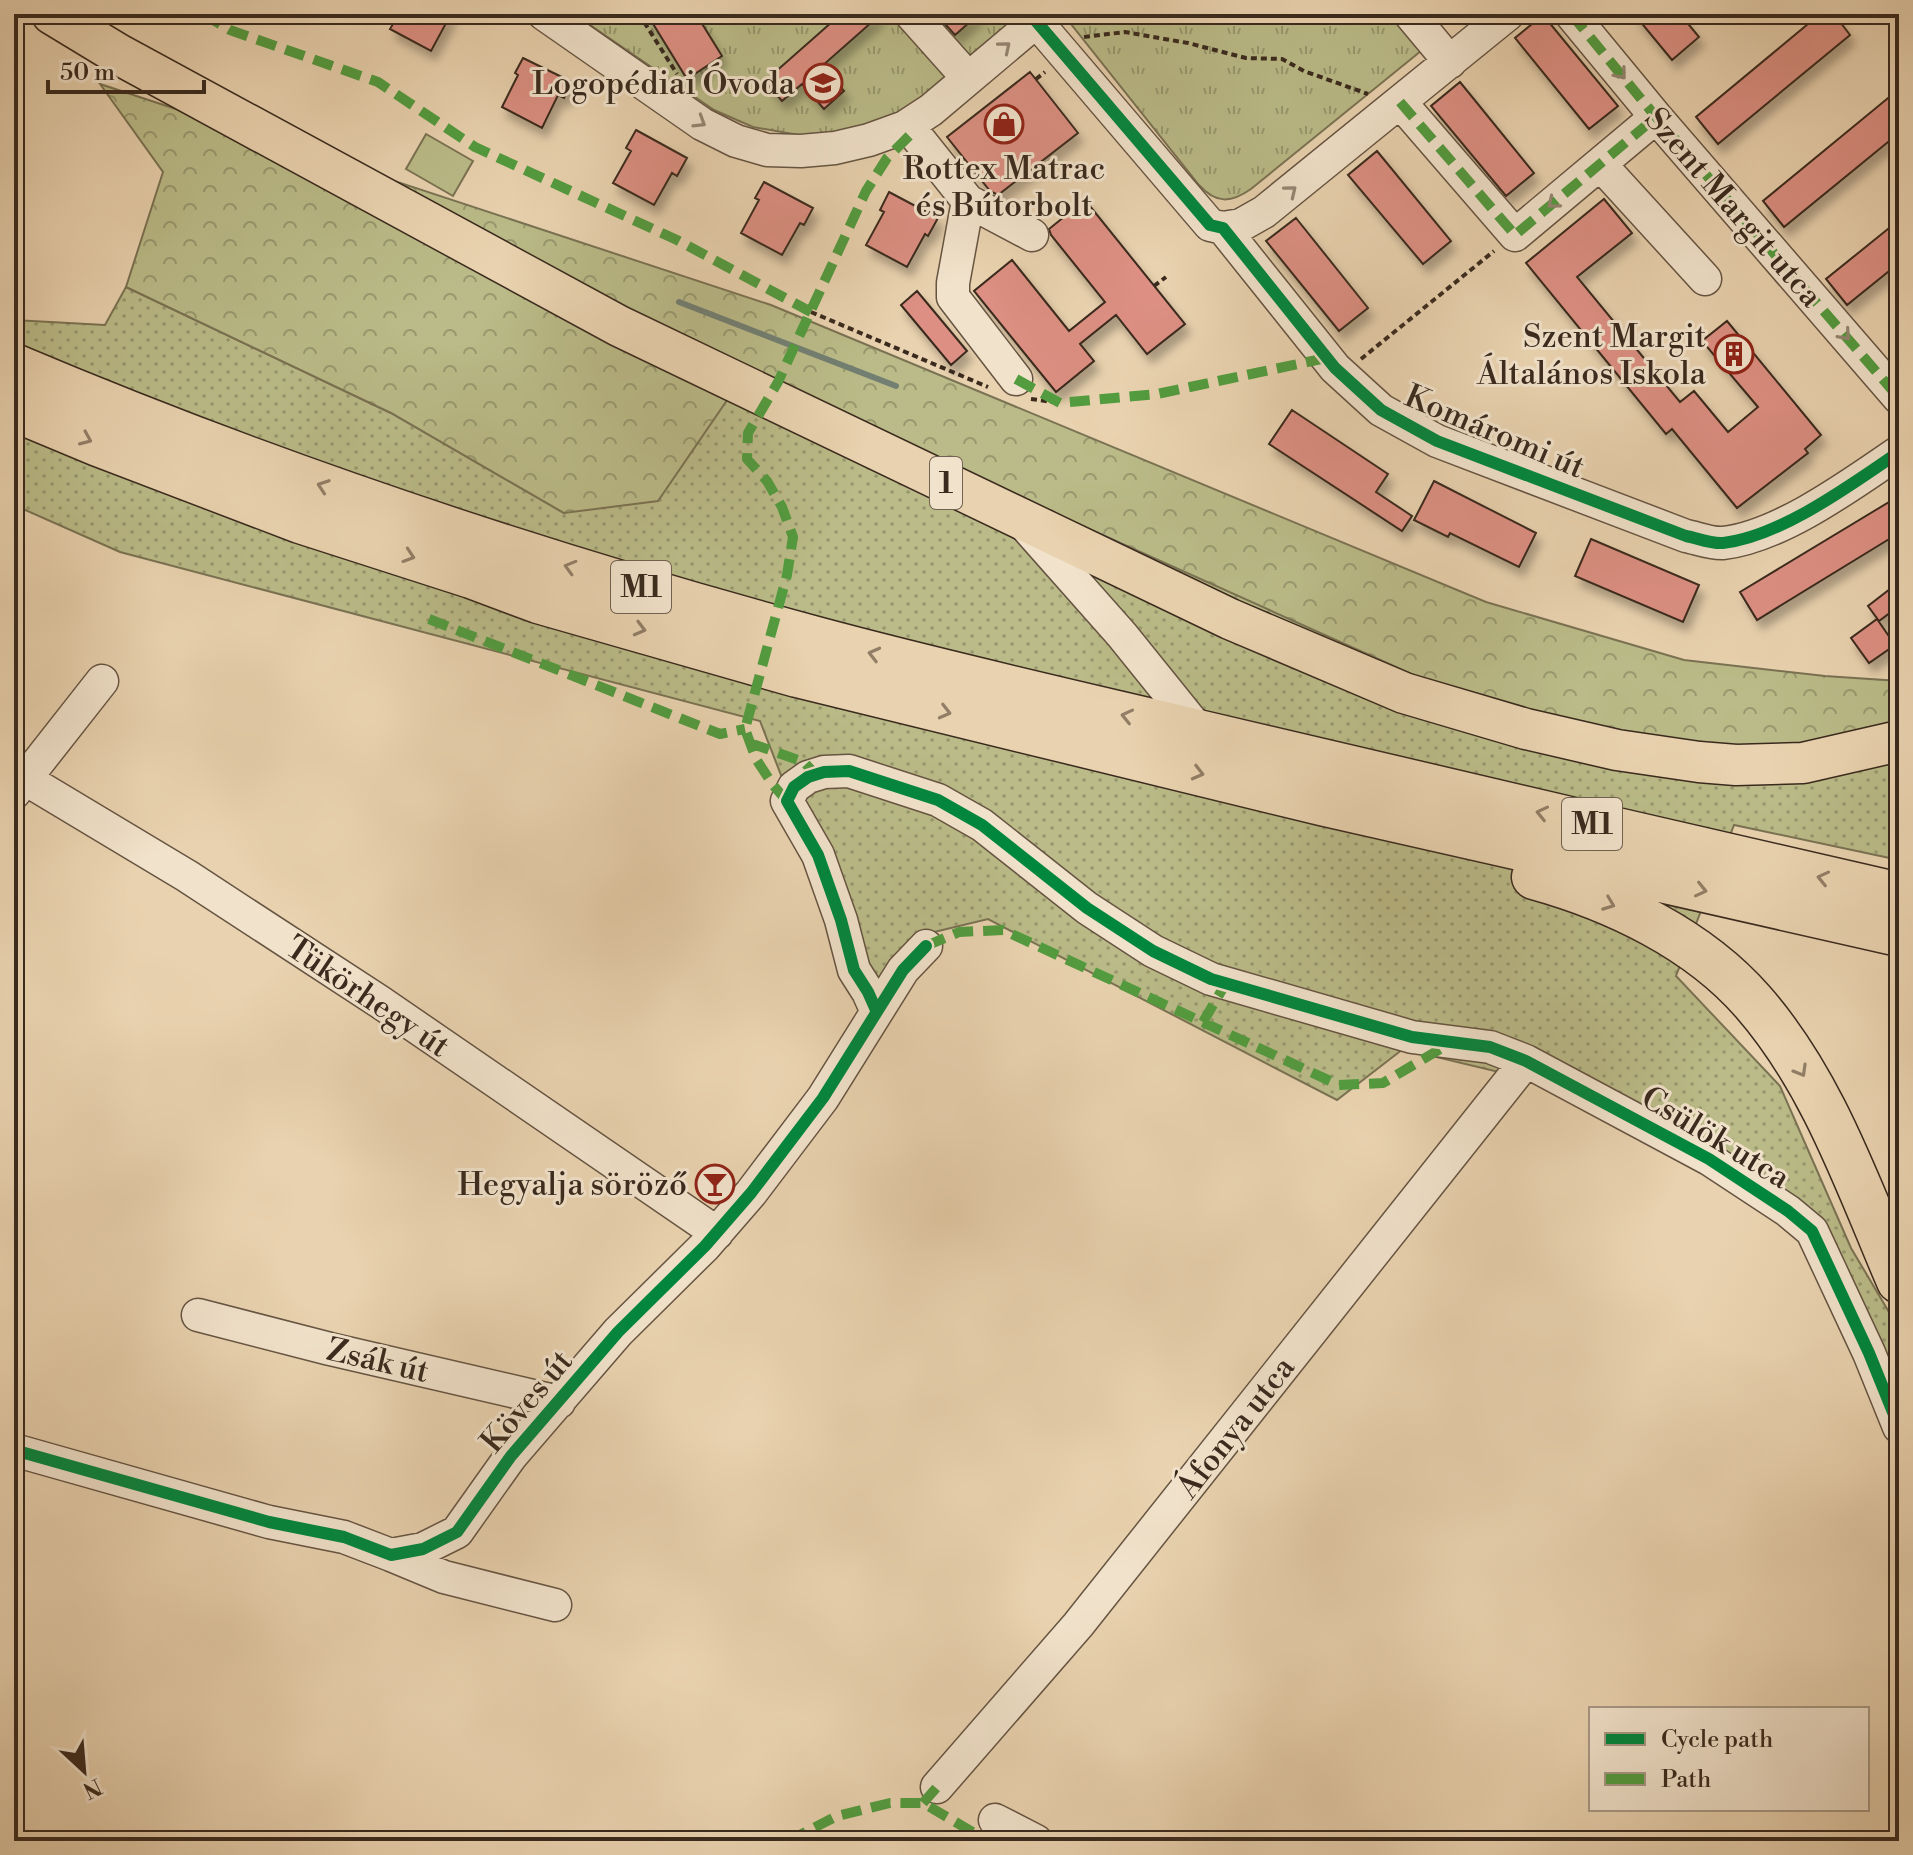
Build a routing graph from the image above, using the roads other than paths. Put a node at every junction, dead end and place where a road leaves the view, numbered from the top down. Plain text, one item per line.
1 (52, 14) edge
2 (544, 14) edge
3 (911, 14) edge
4 (1410, 14) edge
5 (1571, 14) edge
6 (1037, 16) edge
7 (1494, 18) edge
8 (1440, 50) junction
9 (968, 78) junction
10 (1400, 102) junction
11 (1656, 117) junction
12 (913, 132) dead end
13 (1600, 164) junction
14 (968, 201) junction
15 (1223, 228) junction
16 (1032, 235) dead end
17 (1705, 279) dead end
18 (14, 366) edge
19 (1011, 389) road end
20 (1899, 398) edge
21 (14, 409) edge
22 (1899, 452) edge
23 (1016, 516) junction
24 (102, 681) dead end
25 (1201, 733) junction
26 (1899, 741) edge
27 (20, 786) edge
28 (1325, 804) junction
29 (1899, 895) edge
30 (1899, 934) edge
31 (926, 946) dead end
32 (876, 1010) junction
33 (1526, 1061) junction
34 (717, 1233) junction
35 (1899, 1281) edge
36 (198, 1315) dead end
37 (559, 1402) junction
38 (1899, 1427) edge
39 (14, 1450) edge
40 (391, 1555) junction
41 (555, 1605) dead end
42 (937, 1787) dead end
43 (995, 1820) dead end
44 (1036, 1841) edge

1 - 23 main road, 1
2 -> 9 street
3 - 9 street
4 - 8 street
5 -> 11 street, Szent Margit utca
9 -> 6 street
6 - 15 street, Komáromi út
7 - 8 street
8 - 10 street
13 -> 10 street
15 -> 10 street
11 - 13 street
11 -> 20 street, Szent Margit utca
12 - 14 street
13 - 17 street
14 - 16 street
14 - 19 street
15 - 22 street, Komáromi út
25 -> 18 highway, M1
21 -> 28 highway, M1
23 - 25 street
23 - 26 main road, 1
24 - 27 street
29 -> 25 highway, M1
27 - 34 street, Tükörhegy út
28 -> 30 highway, M1
28 -> 35 highway
31 - 32 street, Köves út
32 - 33 street, Csülök utca
32 - 34 street, Köves út
33 - 38 street, Csülök utca
33 - 42 street, Áfonya utca
34 - 37 street, Köves út
36 - 37 street, Zsák út
37 - 40 street, Köves út
39 - 40 street
40 - 41 street
43 - 44 street

